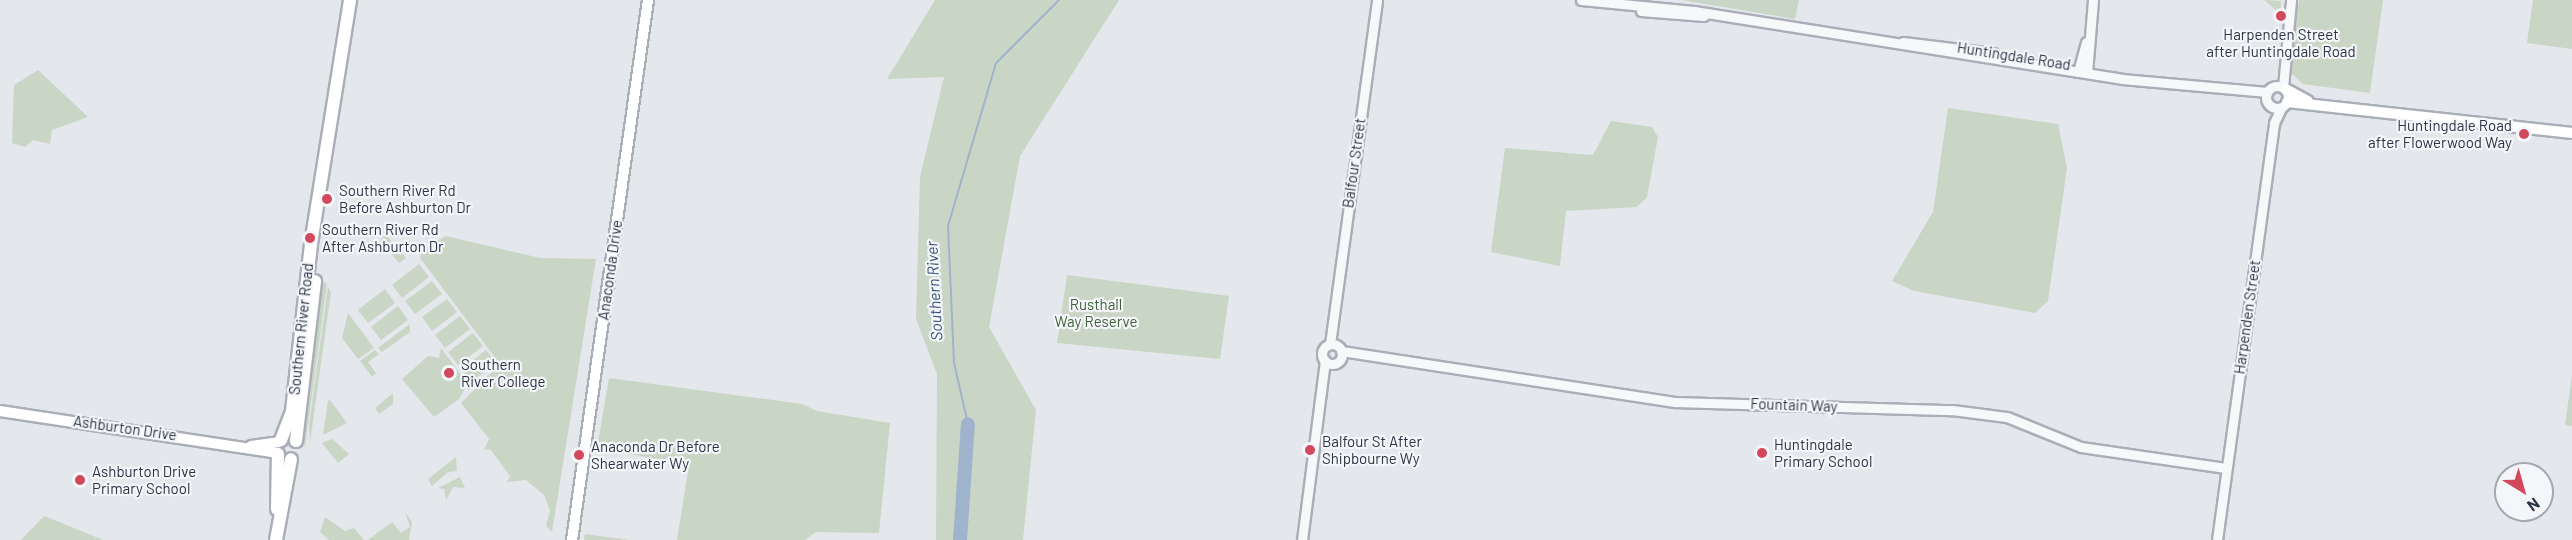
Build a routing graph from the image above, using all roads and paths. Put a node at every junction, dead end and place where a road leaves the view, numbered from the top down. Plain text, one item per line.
1 (350, 0) edge
2 (648, 0) edge
3 (1581, 0) edge
4 (2093, 0) edge
5 (2291, 0) edge
6 (1376, 2) edge
7 (2283, 59) junction
8 (2083, 69) junction
9 (2284, 88) junction
10 (2268, 96) junction
11 (2309, 102) junction
12 (2284, 105) junction
13 (2274, 123) junction
14 (2572, 133) edge
15 (319, 218) junction
16 (1334, 354) junction
17 (0, 411) edge
18 (296, 441) junction
19 (279, 447) junction
20 (291, 459) junction
21 (2225, 468) junction
22 (277, 536) edge
23 (572, 540) edge
24 (1302, 540) edge
25 (2215, 540) edge

1 - 15 main road, Southern River Road
2 - 23 main road, Anaconda Drive
3 - 8 street, Huntingdale Road
4 - 8 street
5 - 7 street, Harpenden Street
6 - 16 street, Balfour Street
7 - 9 street, Harpenden Street
7 - 10 street, Harpenden Street
8 - 10 street, Huntingdale Road
9 - 10 street
9 - 11 main road
9 - 12 street, Harpenden Street
10 - 12 street
10 - 13 street, Harpenden Street
11 - 12 main road
11 - 14 main road
12 - 13 street, Harpenden Street
13 - 21 street, Harpenden Street
15 - 18 main road, Southern River Road
15 - 19 main road, Southern River Road
16 - 21 street, Fountain Way
16 - 24 street, Balfour Street
17 - 19 main road, Ashburton Drive
18 - 19 main road
18 - 20 main road, Southern River Road
19 - 20 main road
19 - 22 main road, Southern River Road
20 - 22 main road, Southern River Road
21 - 25 street, Harpenden Street

